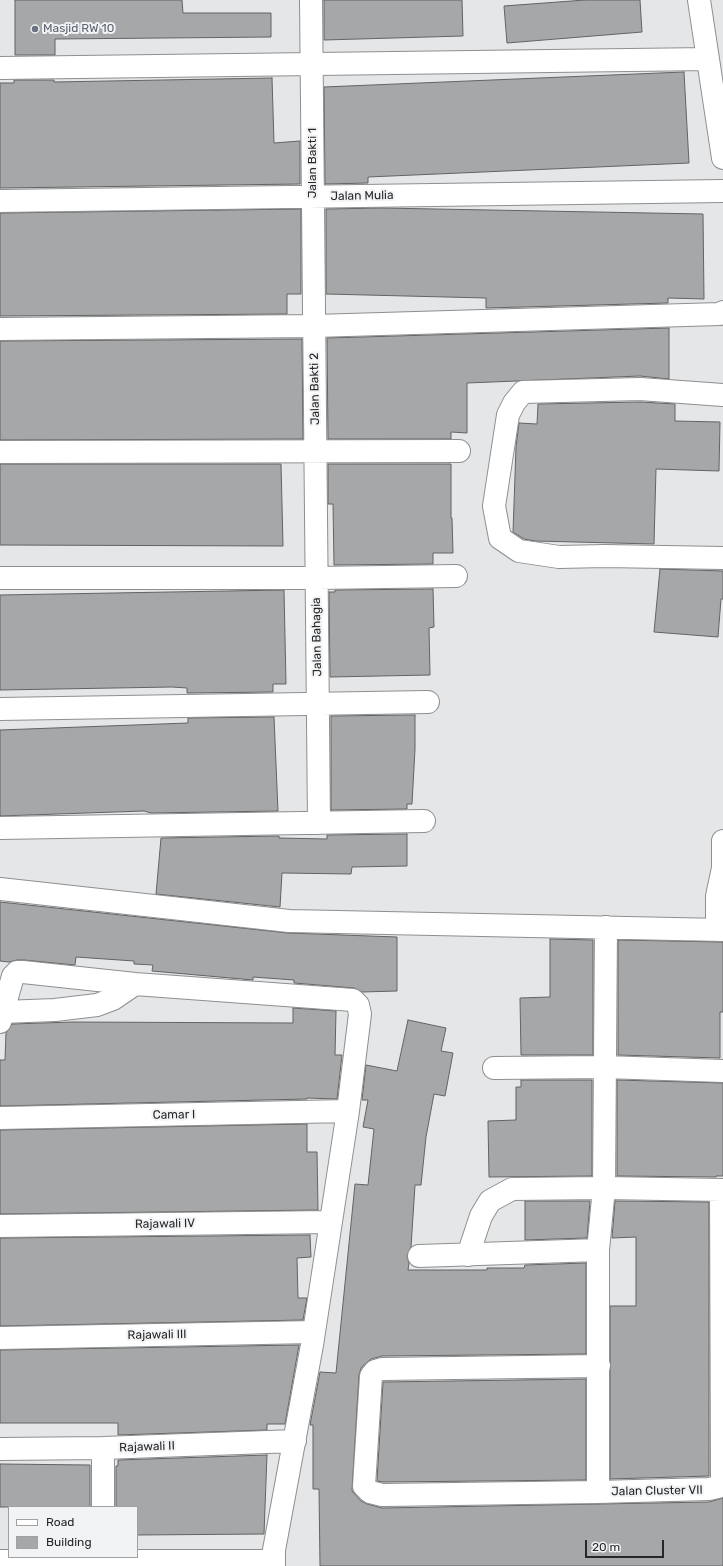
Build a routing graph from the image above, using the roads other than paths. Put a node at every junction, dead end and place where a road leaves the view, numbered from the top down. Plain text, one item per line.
1 (311, 0) edge
2 (699, 0) edge
3 (708, 59) junction
4 (312, 64) junction
5 (0, 68) edge
6 (723, 158) edge
7 (723, 191) edge
8 (313, 197) junction
9 (0, 201) edge
10 (723, 312) edge
11 (314, 326) junction
12 (0, 329) edge
13 (723, 395) edge
14 (459, 451) dead end
15 (0, 452) edge
16 (315, 452) junction
17 (723, 558) edge
18 (456, 576) dead end
19 (0, 578) edge
20 (316, 578) junction
21 (428, 702) dead end
22 (318, 704) junction
23 (0, 709) edge
24 (424, 821) dead end
25 (319, 823) junction
26 (0, 828) edge
27 (723, 840) edge
28 (0, 889) edge
29 (606, 928) junction
30 (720, 930) edge
31 (134, 984) junction
32 (2, 1017) edge
33 (605, 1067) junction
34 (494, 1068) dead end
35 (723, 1071) edge
36 (348, 1111) junction
37 (0, 1118) edge
38 (604, 1188) junction
39 (722, 1190) edge
40 (330, 1222) junction
41 (0, 1226) edge
42 (598, 1250) junction
43 (468, 1255) junction
44 (419, 1256) dead end
45 (314, 1332) junction
46 (0, 1338) edge
47 (599, 1366) junction
48 (295, 1441) junction
49 (103, 1448) junction
50 (0, 1449) edge
51 (598, 1492) junction
52 (103, 1506) edge
53 (104, 1561) edge
54 (0, 1562) edge
55 (274, 1564) edge

1 - 4 street, Jalan Bakti 1
2 - 3 street
3 - 4 street
3 - 6 street
4 - 5 street
4 - 8 street, Jalan Bakti 1
7 - 8 street, Jalan Mulia
8 - 9 street, Jalan Mulia
8 - 11 street, Jalan Bakti 1
10 - 11 street
11 - 12 street
11 - 16 street, Jalan Bakti 2
13 - 17 street
14 - 16 street
15 - 16 street
16 - 20 street, Jalan Bahagia
18 - 20 street
19 - 20 street
20 - 22 street, Jalan Bahagia
21 - 22 street
22 - 23 street
22 - 25 street, Jalan Bahagia
24 - 25 street
25 - 26 street
27 - 30 street
28 - 29 street
29 - 30 street
29 - 33 street
31 - 32 street
31 - 32 street
31 - 36 street
33 - 34 street
33 - 35 street
33 - 38 street
36 - 37 street, Camar I
36 - 40 street
38 - 39 street
38 - 42 street
38 - 43 street
39 - 51 street, Jalan Cluster VII
40 - 41 street, Rajawali IV
40 - 45 street
42 - 43 street
42 - 47 street
43 - 44 street
45 - 46 street, Rajawali III
45 - 48 street
47 - 51 street
47 - 51 street, Jalan Cluster VII
48 - 49 street, Rajawali II
48 - 55 street
49 - 50 street, Rajawali II
49 - 52 street
53 - 54 street
53 - 55 street

